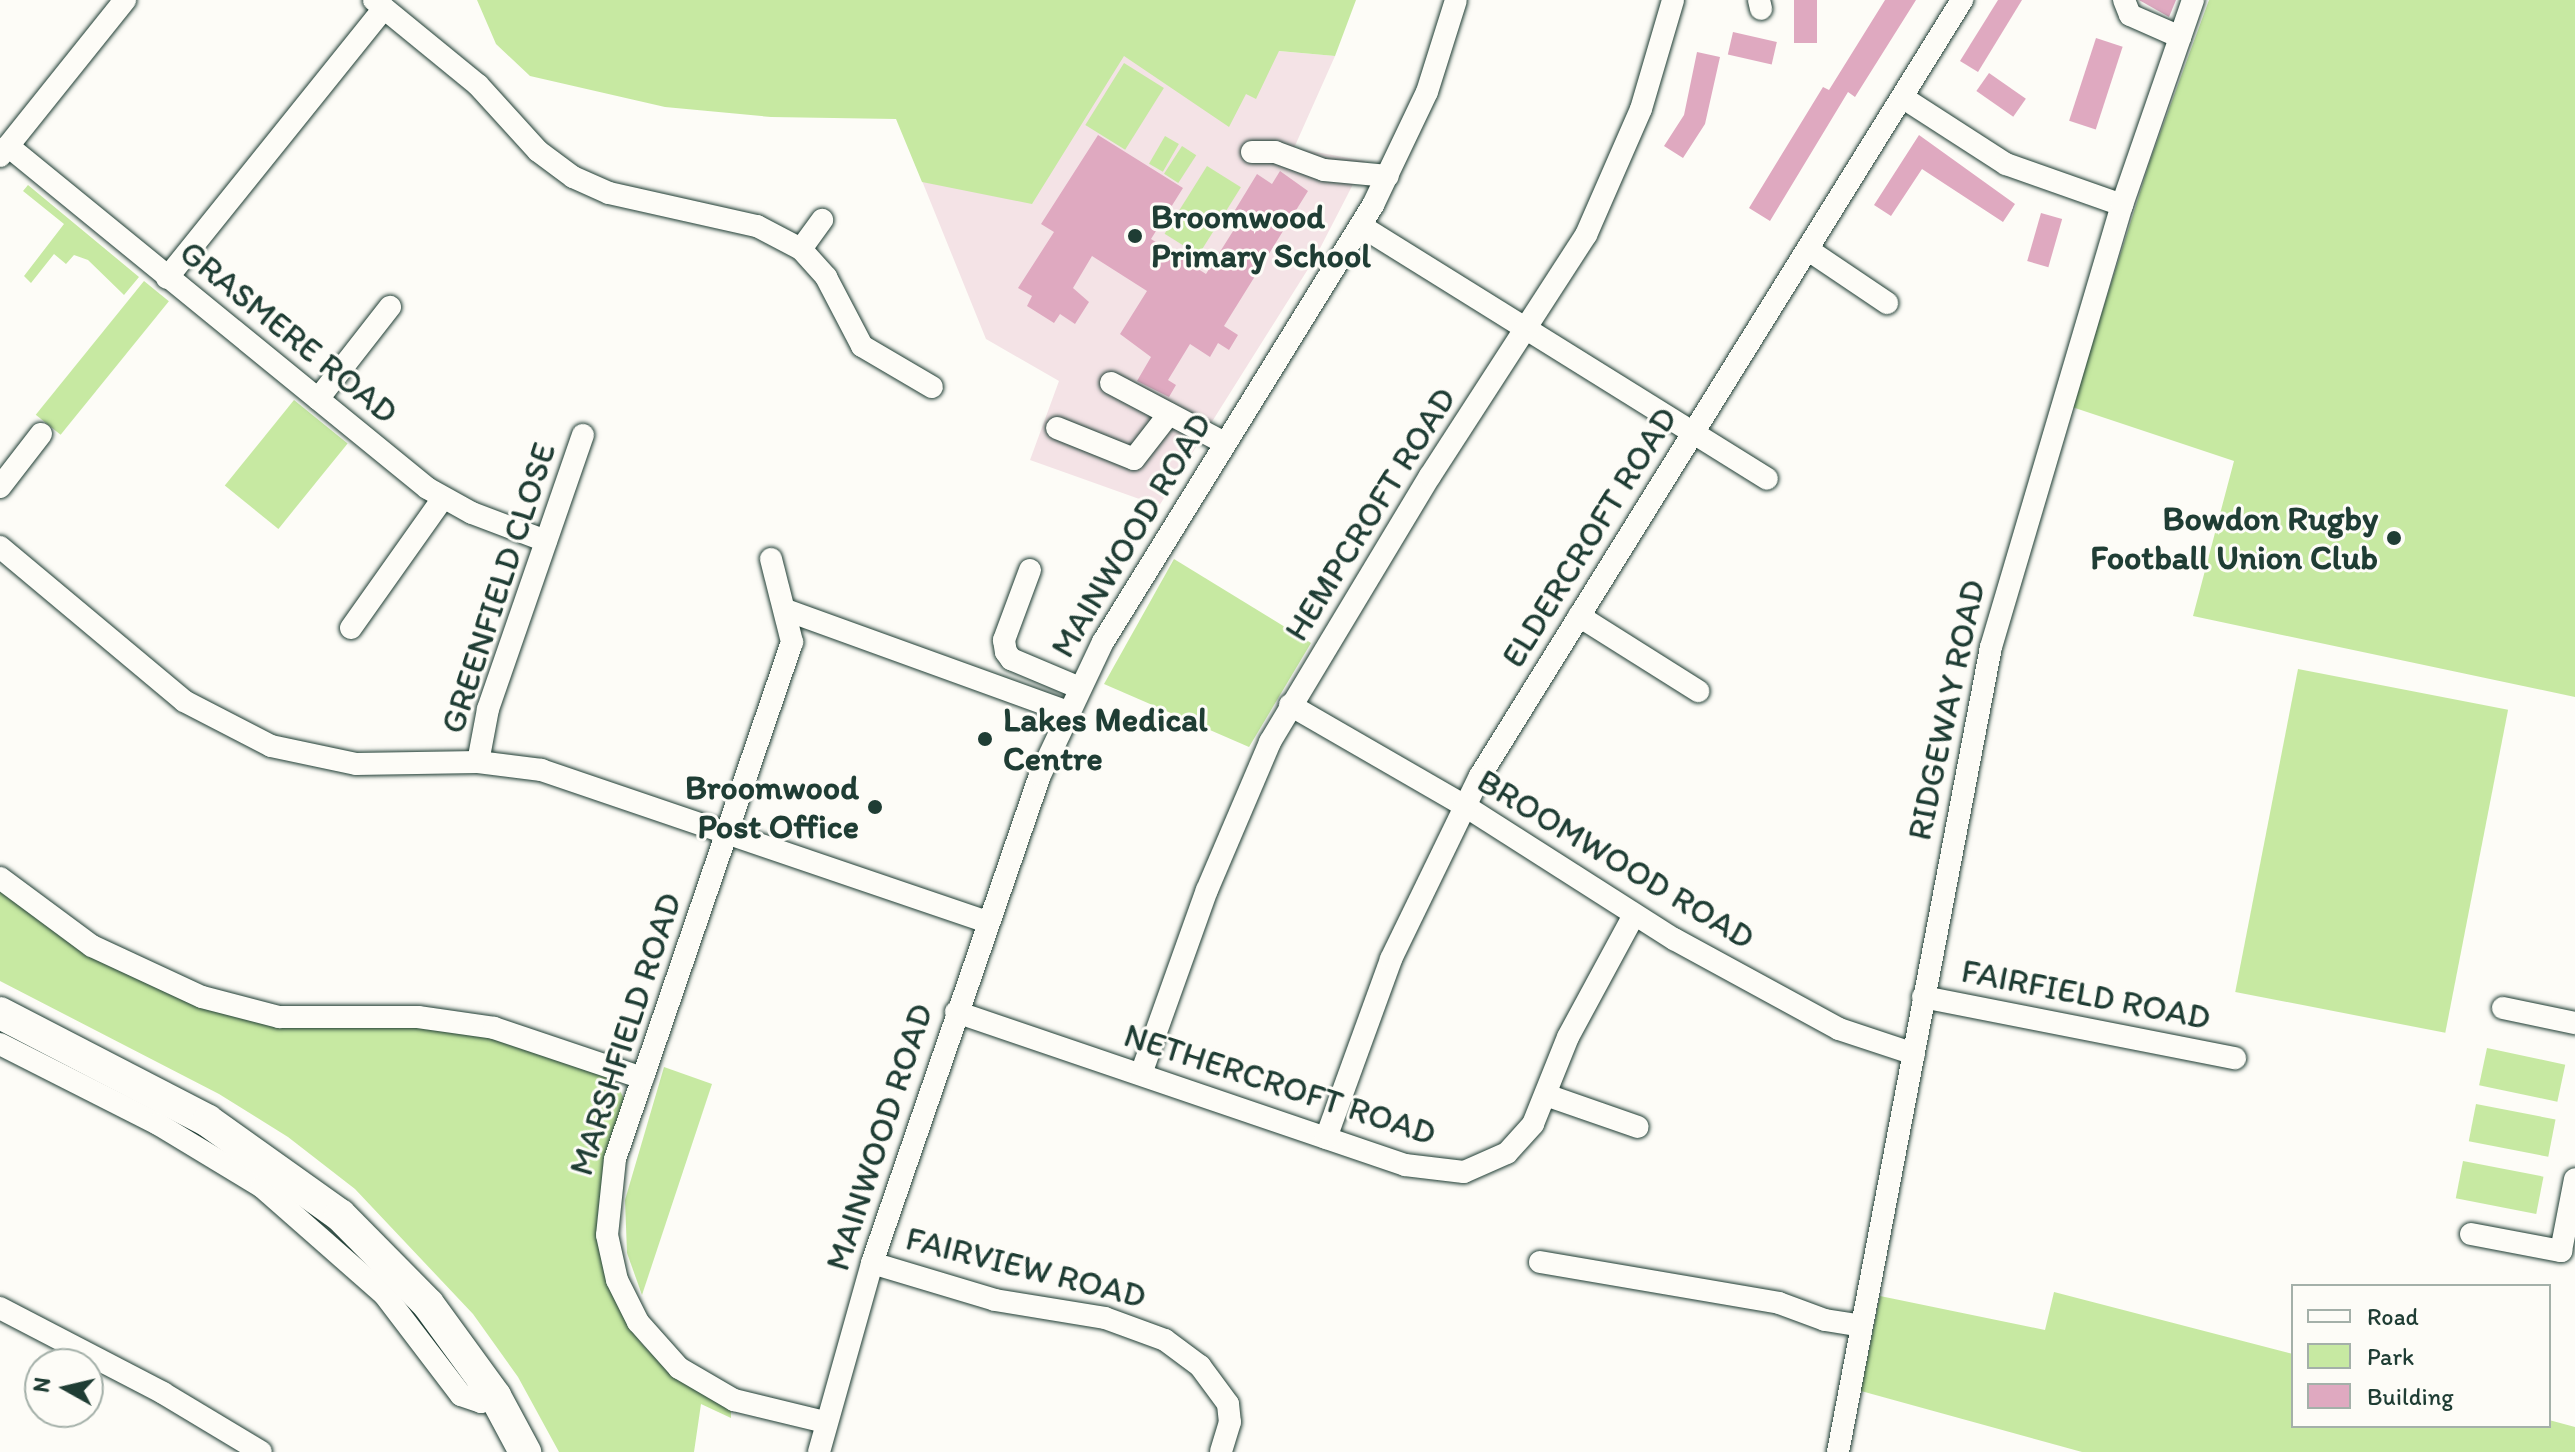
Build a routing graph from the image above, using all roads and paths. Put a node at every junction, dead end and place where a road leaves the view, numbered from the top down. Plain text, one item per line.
1 (125, 0) edge
2 (1456, 0) edge
3 (1673, 0) edge
4 (1962, 0) edge
5 (2124, 0) edge
6 (2193, 0) edge
7 (379, 4) edge
8 (2180, 37) junction
9 (1905, 99) junction
10 (4, 151) edge
11 (1252, 152) dead end
12 (1388, 176) junction
13 (2122, 205) junction
14 (822, 220) dead end
15 (1361, 226) junction
16 (801, 249) junction
17 (1810, 251) junction
18 (167, 278) junction
19 (1890, 305) dead end
20 (390, 307) dead end
21 (1527, 331) junction
22 (1111, 383) dead end
23 (932, 387) dead end
24 (318, 399) junction
25 (1169, 414) junction
26 (1057, 428) dead end
27 (584, 433) dead end
28 (41, 434) dead end
29 (1694, 435) junction
30 (1225, 443) junction
31 (1771, 481) dead end
32 (0, 487) edge
33 (443, 498) junction
34 (546, 541) junction
35 (0, 547) edge
36 (771, 559) dead end
37 (1030, 570) dead end
38 (786, 610) junction
39 (1579, 616) junction
40 (351, 628) dead end
41 (1080, 688) junction
42 (1700, 694) dead end
43 (1290, 705) junction
44 (1068, 712) junction
45 (478, 762) junction
46 (1465, 806) junction
47 (727, 833) junction
48 (0, 878) edge
49 (1634, 915) junction
50 (987, 922) junction
51 (1923, 997) junction
52 (2503, 1008) dead end
53 (956, 1012) junction
54 (0, 1013) edge
55 (2575, 1023) edge
56 (0, 1044) edge
57 (1914, 1054) junction
58 (2235, 1058) dead end
59 (1141, 1074) junction
60 (643, 1078) junction
61 (1546, 1095) junction
62 (1640, 1128) dead end
63 (1326, 1138) junction
64 (2575, 1179) edge
65 (2471, 1234) dead end
66 (1540, 1262) dead end
67 (872, 1263) junction
68 (0, 1308) edge
69 (1861, 1326) junction
70 (495, 1396) junction
71 (825, 1422) junction
72 (261, 1452) edge
73 (525, 1452) edge
74 (819, 1452) edge
75 (1221, 1452) edge
76 (1838, 1452) edge

1 - 10 street
2 - 12 street, MAINWOOD ROAD
3 - 21 street, HEMPCROFT ROAD
4 - 9 street, ELDERCROFT ROAD
5 - 8 street
6 - 8 street, RIDGEWAY ROAD
7 - 16 street
7 - 18 street
8 - 13 street, RIDGEWAY ROAD
9 - 13 street
9 - 17 street, ELDERCROFT ROAD
10 - 18 street, GRASMERE ROAD
11 - 12 street
12 - 15 street, MAINWOOD ROAD
13 - 51 street, RIDGEWAY ROAD
14 - 16 street
15 - 21 street
15 - 30 street, MAINWOOD ROAD
16 - 23 street
17 - 19 street
17 - 29 street, ELDERCROFT ROAD
18 - 24 street, GRASMERE ROAD
20 - 24 street
21 - 29 street
21 - 43 street, HEMPCROFT ROAD
22 - 25 street
24 - 33 street, GRASMERE ROAD
25 - 26 street
25 - 30 street
27 - 34 street, GREENFIELD CLOSE
28 - 32 street
29 - 31 street
29 - 39 street, ELDERCROFT ROAD
30 - 41 street, MAINWOOD ROAD
33 - 34 street, GRASMERE ROAD
33 - 40 street
34 - 45 street, GREENFIELD CLOSE
35 - 45 street
36 - 38 street, MARSHFIELD ROAD
37 - 41 street
38 - 44 street
38 - 47 street, MARSHFIELD ROAD
39 - 42 street
39 - 46 street, ELDERCROFT ROAD
41 - 44 street, MAINWOOD ROAD
43 - 46 street, BROOMWOOD ROAD
43 - 59 street, HEMPCROFT ROAD
44 - 50 street, MAINWOOD ROAD
45 - 47 street
46 - 49 street, BROOMWOOD ROAD
46 - 63 street, ELDERCROFT ROAD
47 - 50 street
47 - 60 street, MARSHFIELD ROAD
48 - 60 street
49 - 57 street, BROOMWOOD ROAD
49 - 61 street, NETHERCROFT ROAD
50 - 53 street, MAINWOOD ROAD
51 - 57 street, RIDGEWAY ROAD
51 - 58 street, FAIRFIELD ROAD
52 - 55 street
53 - 59 street, NETHERCROFT ROAD
53 - 67 street, MAINWOOD ROAD
54 - 70 highway
56 - 70 street
57 - 69 street, RIDGEWAY ROAD
59 - 63 street, NETHERCROFT ROAD
60 - 71 street, MARSHFIELD ROAD
61 - 62 street
61 - 63 street, NETHERCROFT ROAD
64 - 65 street
66 - 69 street
67 - 71 street, MAINWOOD ROAD
67 - 75 street, FAIRVIEW ROAD
68 - 72 street
69 - 76 street, RIDGEWAY ROAD
70 - 73 highway
71 - 74 street, MAINWOOD ROAD

